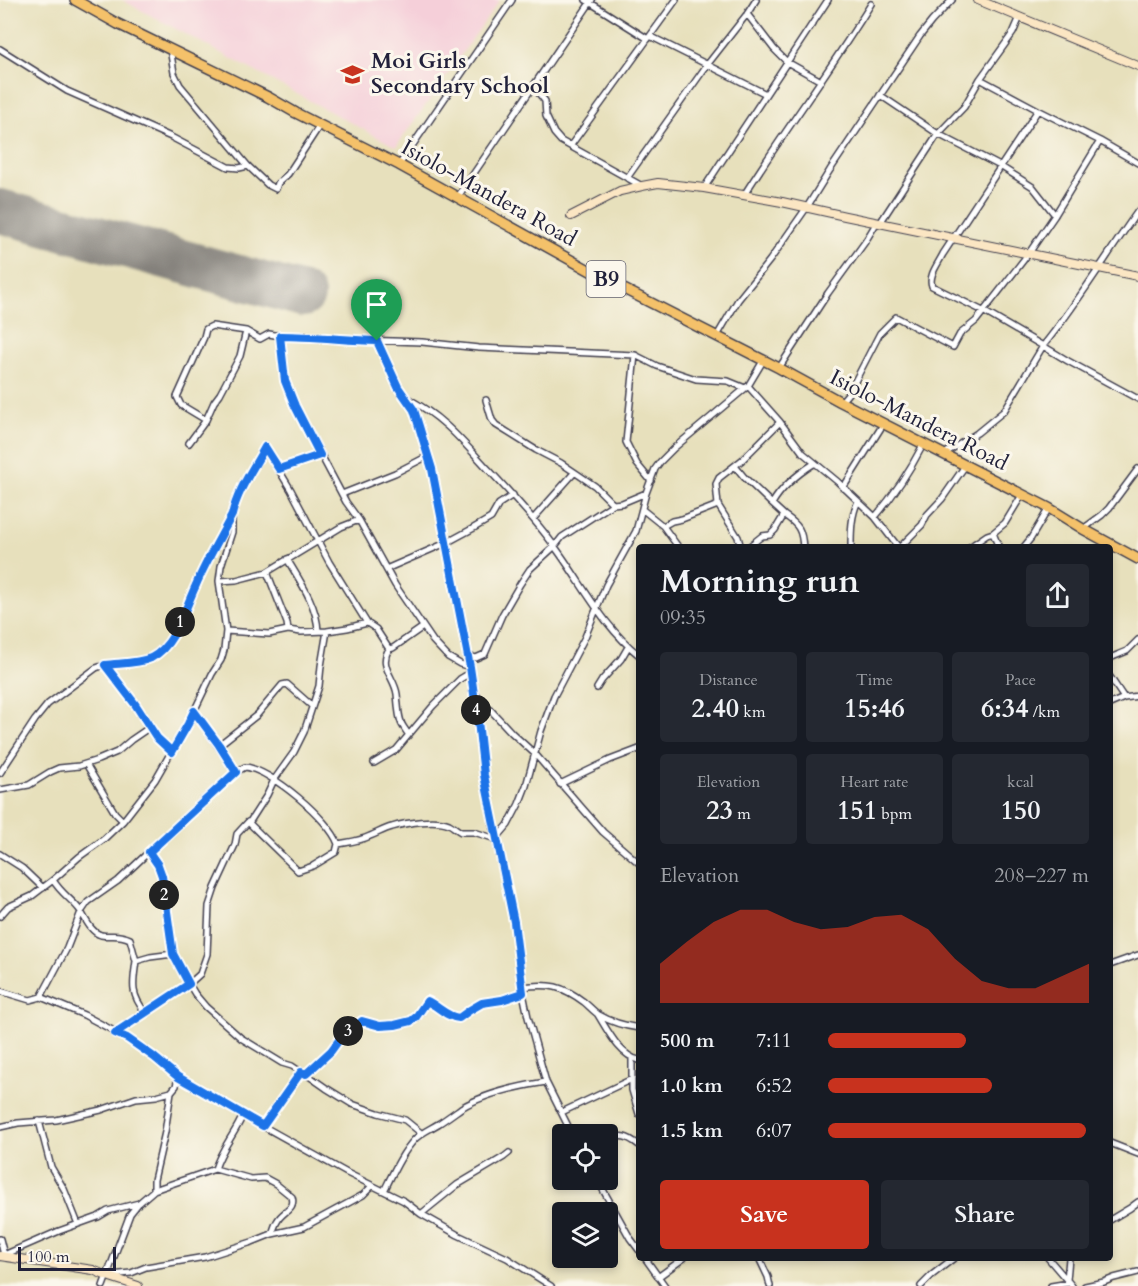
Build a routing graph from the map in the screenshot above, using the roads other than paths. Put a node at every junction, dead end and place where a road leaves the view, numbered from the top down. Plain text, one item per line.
1 (75, 0) edge
2 (512, 0) edge
3 (676, 0) edge
4 (756, 0) edge
5 (828, 0) edge
6 (952, 0) edge
7 (978, 0) edge
8 (589, 1) edge
9 (871, 4) dead end
10 (747, 14) junction
11 (1020, 17) junction
12 (649, 37) junction
13 (170, 48) junction
14 (0, 49) edge
15 (787, 62) junction
16 (707, 65) junction
17 (1138, 66) edge
18 (980, 79) junction
19 (821, 81) junction
20 (533, 86) junction
21 (766, 94) junction
22 (880, 95) junction
23 (1038, 110) junction
24 (320, 125) junction
25 (938, 134) junction
26 (1100, 141) junction
27 (571, 145) junction
28 (1138, 164) edge
29 (399, 165) junction
30 (248, 166) junction
31 (1000, 166) junction
32 (627, 178) junction
33 (642, 186) junction
34 (704, 188) junction
35 (744, 195) junction
36 (457, 198) junction
37 (807, 207) junction
38 (1138, 211) edge
39 (1055, 215) junction
40 (571, 216) dead end
41 (878, 223) junction
42 (953, 238) junction
43 (1029, 254) junction
44 (1098, 267) junction
45 (1138, 276) edge
46 (983, 311) junction
47 (246, 332) junction
48 (280, 336) junction
49 (717, 336) junction
50 (377, 341) junction
51 (1043, 346) junction
52 (635, 355) junction
53 (763, 361) junction
54 (779, 368) junction
55 (747, 387) junction
56 (404, 397) junction
57 (1138, 399) edge
58 (486, 400) dead end
59 (841, 402) junction
60 (206, 420) junction
61 (780, 422) junction
62 (884, 423) junction
63 (189, 443) dead end
64 (924, 444) junction
65 (944, 454) junction
66 (320, 455) junction
67 (428, 456) junction
68 (815, 464) junction
69 (735, 466) junction
70 (965, 466) junction
71 (279, 469) junction
72 (1138, 469) edge
73 (574, 472) junction
74 (651, 481) junction
75 (843, 488) junction
76 (646, 493) junction
77 (342, 494) junction
78 (513, 495) junction
79 (1022, 495) junction
80 (858, 501) junction
81 (613, 504) junction
82 (772, 504) junction
83 (718, 505) junction
84 (1049, 508) junction
85 (643, 510) junction
86 (232, 515) junction
87 (784, 515) junction
88 (875, 517) junction
89 (532, 519) junction
90 (359, 520) junction
91 (663, 526) junction
92 (1083, 529) junction
93 (993, 532) junction
94 (317, 542) junction
95 (446, 543) junction
96 (676, 544) edge
97 (740, 544) edge
98 (752, 544) edge
99 (803, 544) edge
100 (851, 544) edge
101 (896, 544) edge
102 (903, 544) edge
103 (973, 544) edge
104 (998, 544) edge
105 (1026, 544) edge
106 (1110, 544) edge
107 (1113, 545) edge
108 (555, 546) junction
109 (287, 559) junction
110 (1138, 559) edge
111 (386, 569) junction
112 (267, 572) junction
113 (219, 581) junction
114 (597, 607) junction
115 (367, 623) junction
116 (423, 627) junction
117 (288, 630) junction
118 (226, 631) junction
119 (318, 631) junction
120 (327, 631) junction
121 (1138, 640) edge
122 (628, 647) junction
123 (389, 649) junction
124 (636, 653) edge
125 (468, 656) junction
126 (1113, 657) edge
127 (105, 665) junction
128 (470, 670) junction
129 (1113, 682) edge
130 (597, 688) dead end
131 (472, 690) junction
132 (1138, 696) edge
133 (1124, 698) junction
134 (1113, 703) edge
135 (312, 706) junction
136 (194, 711) junction
137 (150, 727) junction
138 (408, 734) junction
139 (219, 745) junction
140 (636, 750) edge
141 (172, 752) junction
142 (535, 754) junction
143 (374, 763) dead end
144 (86, 764) junction
145 (236, 772) junction
146 (0, 773) edge
147 (274, 780) junction
148 (560, 784) junction
149 (0, 790) edge
150 (123, 821) junction
151 (249, 823) junction
152 (496, 839) junction
153 (338, 844) junction
154 (149, 852) junction
155 (0, 854) edge
156 (636, 860) edge
157 (54, 880) junction
158 (43, 888) junction
159 (81, 912) junction
160 (0, 916) edge
161 (173, 954) junction
162 (1138, 955) edge
163 (136, 961) junction
164 (1113, 964) edge
165 (189, 984) junction
166 (523, 990) junction
167 (0, 991) edge
168 (41, 997) junction
169 (145, 1012) junction
170 (597, 1014) junction
171 (636, 1028) edge
172 (115, 1033) junction
173 (632, 1058) junction
174 (636, 1059) edge
175 (303, 1073) junction
176 (178, 1077) junction
177 (632, 1079) junction
178 (546, 1082) junction
179 (171, 1092) junction
180 (636, 1104) edge
181 (562, 1112) junction
182 (243, 1115) junction
183 (39, 1121) junction
184 (566, 1124) edge
185 (263, 1126) junction
186 (0, 1127) edge
187 (421, 1134) junction
188 (618, 1137) edge
189 (636, 1143) edge
190 (1113, 1144) edge
191 (509, 1153) dead end
192 (1138, 1154) edge
193 (215, 1169) junction
194 (372, 1186) junction
195 (154, 1190) junction
196 (603, 1190) edge
197 (384, 1191) junction
198 (1138, 1202) edge
199 (139, 1203) junction
200 (421, 1214) junction
201 (1113, 1218) edge
202 (78, 1224) junction
203 (272, 1234) junction
204 (0, 1239) edge
205 (636, 1246) edge
206 (2, 1255) edge
207 (647, 1261) edge
208 (680, 1261) edge
209 (760, 1261) edge
210 (951, 1261) edge
211 (1051, 1261) edge
212 (1069, 1261) edge
213 (1138, 1272) edge
214 (107, 1276) junction
215 (658, 1277) junction
216 (1104, 1282) junction
217 (1069, 1283) edge
218 (103, 1286) edge
219 (138, 1286) edge
220 (551, 1286) edge
221 (665, 1286) edge
222 (770, 1286) edge
223 (922, 1286) edge
224 (1051, 1286) edge
225 (1084, 1286) edge
226 (1110, 1286) edge

1 - 13 highway, Isiolo-Mandera Road / B9
2 - 29 street
3 - 12 street
4 - 10 street
5 - 15 street
6 - 22 street
7 - 11 main road
8 - 12 street
8 - 20 street
9 - 19 street
10 - 15 street
10 - 16 street
11 - 17 main road
11 - 18 street
12 - 16 street
12 - 27 street
13 - 24 highway, Isiolo-Mandera Road / B9
13 - 30 street
14 - 30 street
15 - 19 street
15 - 21 street
16 - 21 street
16 - 32 street
18 - 23 street
18 - 25 street
19 - 35 street
20 - 27 street
20 - 36 street
21 - 34 street
22 - 25 street
22 - 37 street
23 - 26 street
23 - 31 street
24 - 29 highway, Isiolo-Mandera Road / B9
24 - 30 street
25 - 31 street
25 - 41 street
26 - 28 street
26 - 39 street
27 - 32 street
29 - 36 highway, Isiolo-Mandera Road / B9
31 - 39 street
31 - 42 street
32 - 33 street
33 - 34 main road
33 - 40 main road
34 - 35 main road
35 - 37 main road
36 - 49 highway, Isiolo-Mandera Road / B9
37 - 41 main road
37 - 49 street
38 - 44 street
39 - 43 street
41 - 42 main road
41 - 54 street
42 - 43 main road
42 - 46 street
43 - 44 main road
43 - 46 street
44 - 45 main road
44 - 51 street
46 - 51 street
46 - 59 street
47 - 48 street
47 - 60 street
47 - 60 street
48 - 50 street
48 - 66 street
49 - 53 highway, Isiolo-Mandera Road / B9
50 - 52 street
50 - 56 street
51 - 57 street
51 - 65 street
52 - 55 street
52 - 74 street
53 - 54 highway, Isiolo-Mandera Road / B9
53 - 55 street
54 - 59 highway, Isiolo-Mandera Road / B9
55 - 61 street
55 - 74 street
56 - 67 street
56 - 78 street
58 - 73 street
59 - 62 highway, Isiolo-Mandera Road / B9
60 - 63 street
61 - 68 street
61 - 69 street
62 - 64 highway, Isiolo-Mandera Road / B9
62 - 75 street
64 - 65 highway, Isiolo-Mandera Road / B9
64 - 88 street
65 - 70 highway, Isiolo-Mandera Road / B9
66 - 71 street
66 - 77 street
67 - 77 street
67 - 95 street
68 - 75 street
68 - 82 street
69 - 82 street
69 - 83 street
70 - 79 highway, Isiolo-Mandera Road / B9
70 - 102 street
71 - 86 street
71 - 94 street
72 - 92 street
73 - 81 street
73 - 89 street
74 - 76 street
75 - 80 street
76 - 81 street
76 - 85 street
77 - 90 street
78 - 89 street
78 - 95 street
79 - 84 highway, Isiolo-Mandera Road / B9
79 - 93 street
80 - 88 street
80 - 100 street
81 - 108 street
82 - 87 street
83 - 91 street
83 - 97 street
84 - 92 highway, Isiolo-Mandera Road / B9
84 - 105 street
85 - 91 street
85 - 114 street
86 - 113 street
86 - 127 street
87 - 98 street
87 - 99 street
88 - 101 street
89 - 108 street
90 - 94 street
90 - 111 street
91 - 96 street
92 - 106 highway, Isiolo-Mandera Road / B9
93 - 103 street
93 - 104 street
94 - 109 street
94 - 115 street
95 - 111 street
95 - 125 street
107 - 110 highway, Isiolo-Mandera Road / B9
108 - 114 street
108 - 125 street
109 - 112 street
109 - 119 street
111 - 116 street
112 - 113 street
112 - 117 street
113 - 118 street
114 - 122 street
114 - 142 street
115 - 120 street
115 - 123 street
116 - 123 street
116 - 128 street
117 - 118 street
117 - 119 street
118 - 136 street
119 - 120 street
120 - 135 street
121 - 126 street
122 - 124 street
122 - 130 street
123 - 138 street
125 - 128 street
127 - 137 street
127 - 146 street
128 - 131 street
128 - 138 street
129 - 133 street
131 - 142 street
131 - 152 street
132 - 133 street
133 - 134 street
135 - 139 street
135 - 147 street
136 - 139 street
136 - 141 street
137 - 141 street
137 - 144 street
138 - 143 street
139 - 145 street
140 - 148 street
141 - 150 street
142 - 148 street
142 - 152 street
144 - 149 street
144 - 150 street
145 - 147 street
145 - 154 street
147 - 151 street
147 - 153 street
148 - 156 street
150 - 157 street
151 - 153 street
151 - 165 street
152 - 153 street
152 - 166 street
154 - 159 street
154 - 161 street
155 - 158 street
157 - 158 street
157 - 159 street
158 - 160 street
159 - 163 street
159 - 168 street
161 - 163 street
161 - 165 street
162 - 164 street
163 - 169 street
165 - 169 street
165 - 175 street
166 - 170 street
166 - 175 street
166 - 178 street
167 - 168 street
168 - 172 street
169 - 172 street
170 - 171 street
170 - 173 street
172 - 176 street
173 - 174 street
173 - 177 street
175 - 185 street
175 - 187 street
176 - 179 street
176 - 182 street
177 - 180 street
177 - 181 street
178 - 181 street
178 - 187 street
179 - 183 street
179 - 195 street
181 - 184 street
182 - 185 street
182 - 193 street
183 - 186 street
183 - 202 street
185 - 194 street
187 - 197 street
188 - 189 street
190 - 192 street
191 - 200 street
193 - 195 street
193 - 203 street
194 - 197 street
194 - 203 street
195 - 199 street
196 - 205 street
197 - 200 street
198 - 201 street
199 - 202 street
199 - 214 street
200 - 220 street
202 - 206 street
203 - 214 street
204 - 206 street
206 - 214 main road
207 - 215 street
208 - 215 street
209 - 222 street
210 - 223 street
211 - 217 street
212 - 217 street
213 - 216 street
214 - 218 street
214 - 219 main road
215 - 221 street
216 - 225 street
216 - 226 street
217 - 224 street

